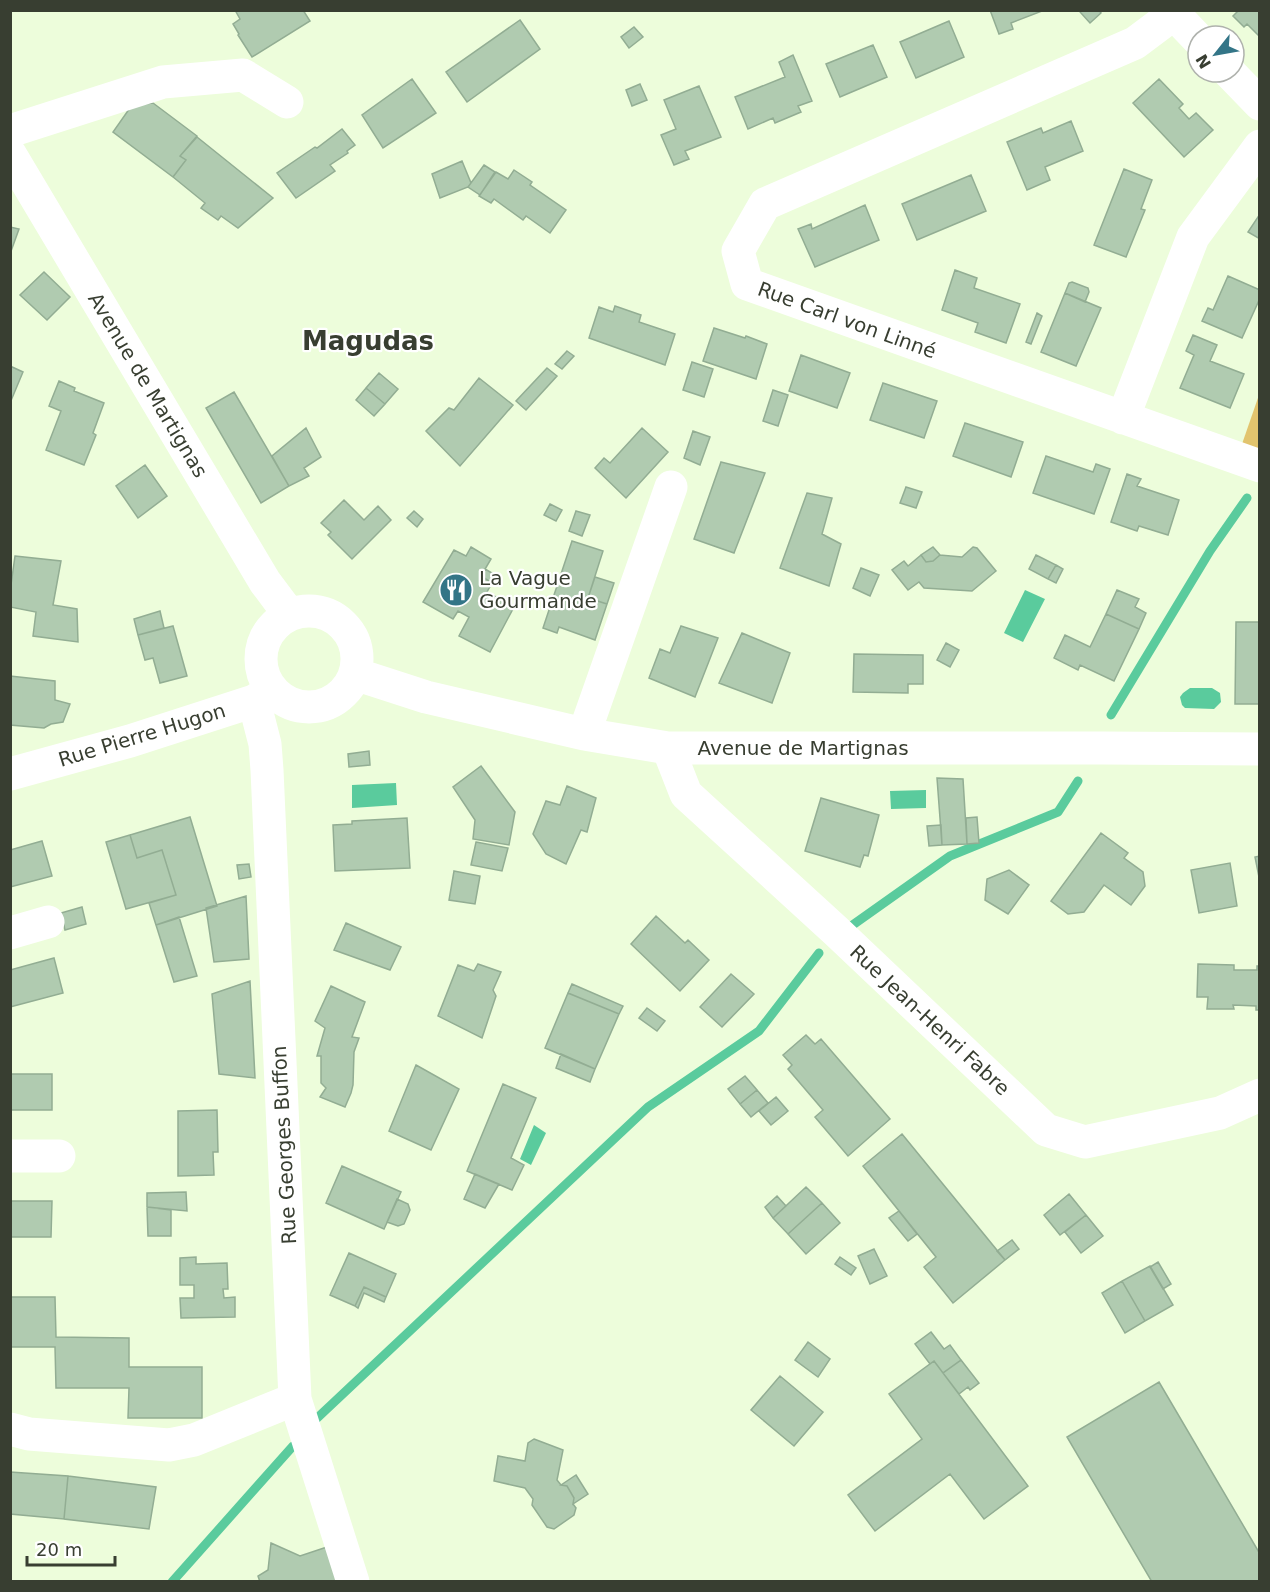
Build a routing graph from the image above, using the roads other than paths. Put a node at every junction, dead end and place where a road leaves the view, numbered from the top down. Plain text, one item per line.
1 (1177, 13) edge
2 (1241, 84) edge
3 (287, 102) dead end
4 (1260, 104) edge
5 (1260, 146) edge
6 (11, 151) edge
7 (1123, 418) junction
8 (1260, 466) edge
9 (670, 487) dead end
10 (289, 614) junction
11 (356, 674) junction
12 (262, 695) junction
13 (584, 734) junction
14 (669, 748) junction
15 (1260, 749) edge
16 (10, 774) edge
17 (48, 922) dead end
18 (10, 933) edge
19 (1260, 1095) edge
20 (10, 1156) edge
21 (59, 1156) dead end
22 (295, 1399) junction
23 (10, 1429) edge
24 (353, 1581) edge

1 - 7 street, Rue Carl von Linné
2 - 4 street
3 - 6 street
5 - 7 street
6 - 10 street, Avenue de Martignas
7 - 8 street, Rue Carl von Linné
9 - 13 street
10 - 11 street
10 - 12 street
11 - 12 street
11 - 13 street, Avenue de Martignas
12 - 16 street, Rue Pierre Hugon
12 - 22 street, Rue Georges Buffon
13 - 14 street, Avenue de Martignas
14 - 15 street, Avenue de Martignas
14 - 19 street, Rue Jean-Henri Fabre
17 - 18 street
20 - 21 street
22 - 23 street
22 - 24 street, Rue Georges Buffon

